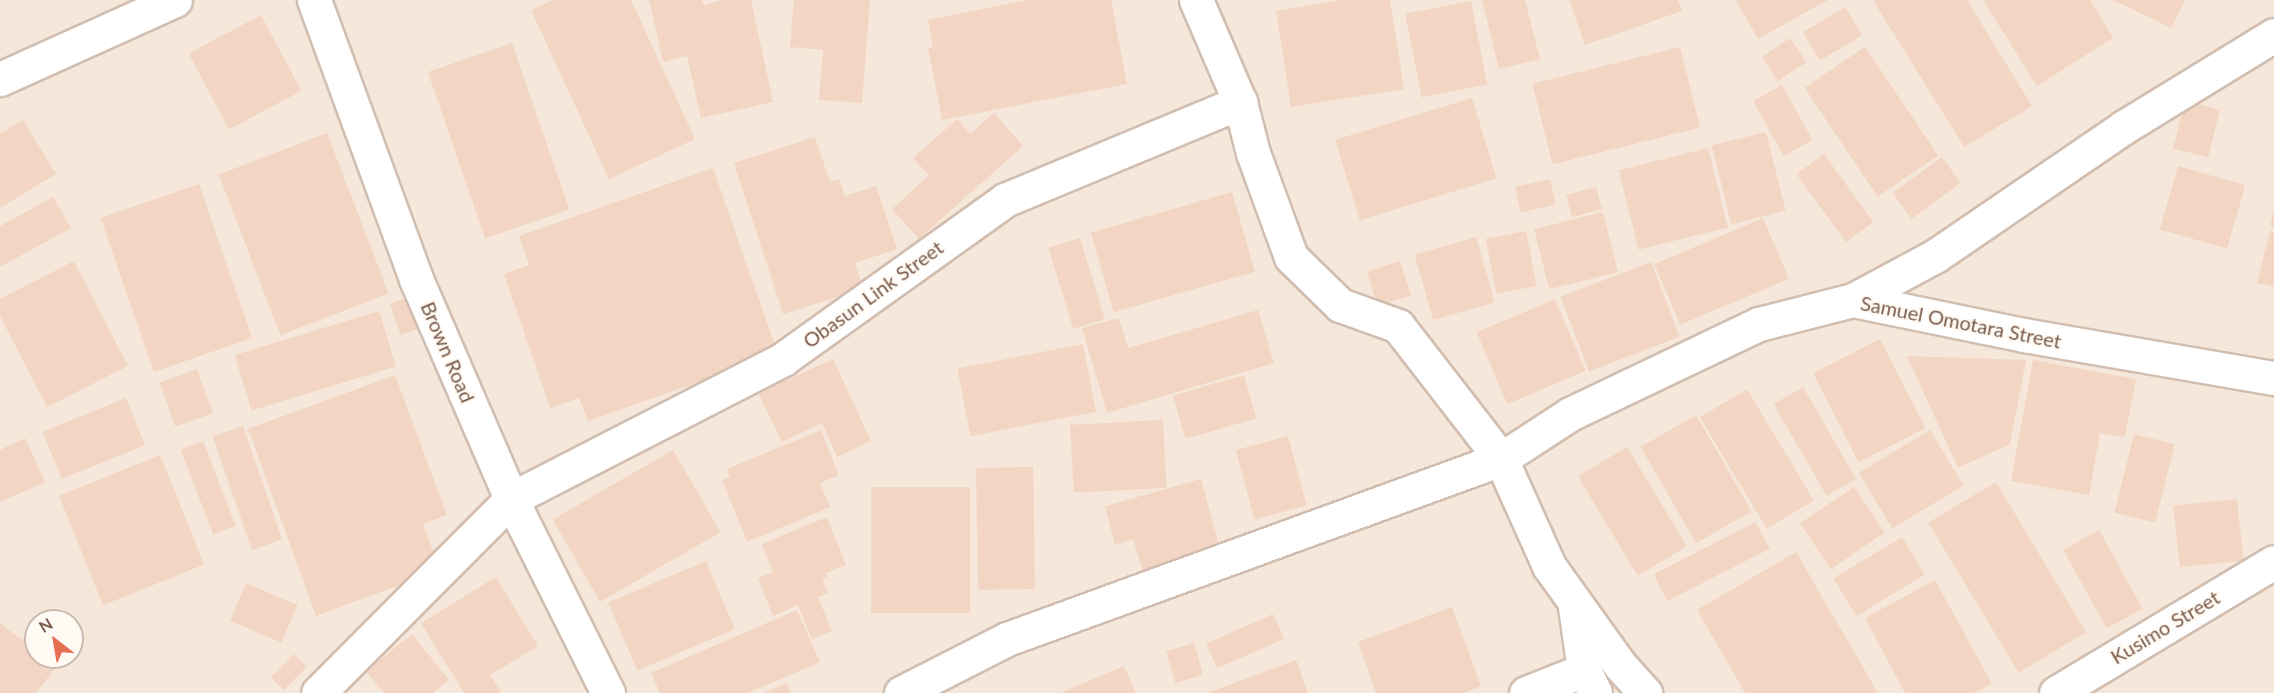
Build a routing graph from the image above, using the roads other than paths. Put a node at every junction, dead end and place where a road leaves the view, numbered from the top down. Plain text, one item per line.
1 (175, 0) edge
2 (314, 0) edge
3 (1196, 0) edge
4 (2274, 35) edge
5 (0, 79) edge
6 (1240, 102) junction
7 (1853, 300) junction
8 (2274, 378) edge
9 (1501, 459) junction
10 (511, 499) junction
11 (2274, 562) edge
12 (1575, 602) junction
13 (1589, 682) edge
14 (318, 693) edge
15 (608, 693) edge
16 (901, 693) edge
17 (1526, 693) edge
18 (1645, 693) edge
19 (2056, 693) edge

1 - 5 street
2 - 10 street, Brown Road
3 - 6 street
4 - 7 street
6 - 9 street
6 - 10 street, Obasun Link Street
7 - 8 street, Samuel Omotara Street
7 - 9 street, Samuel Omotara Street
9 - 12 street
9 - 16 street, Samuel Omotara Street
10 - 14 street, Obasun Link Street
10 - 15 street, Brown Road
11 - 19 street, Kusimo Street
12 - 13 street
12 - 18 street
13 - 17 street

